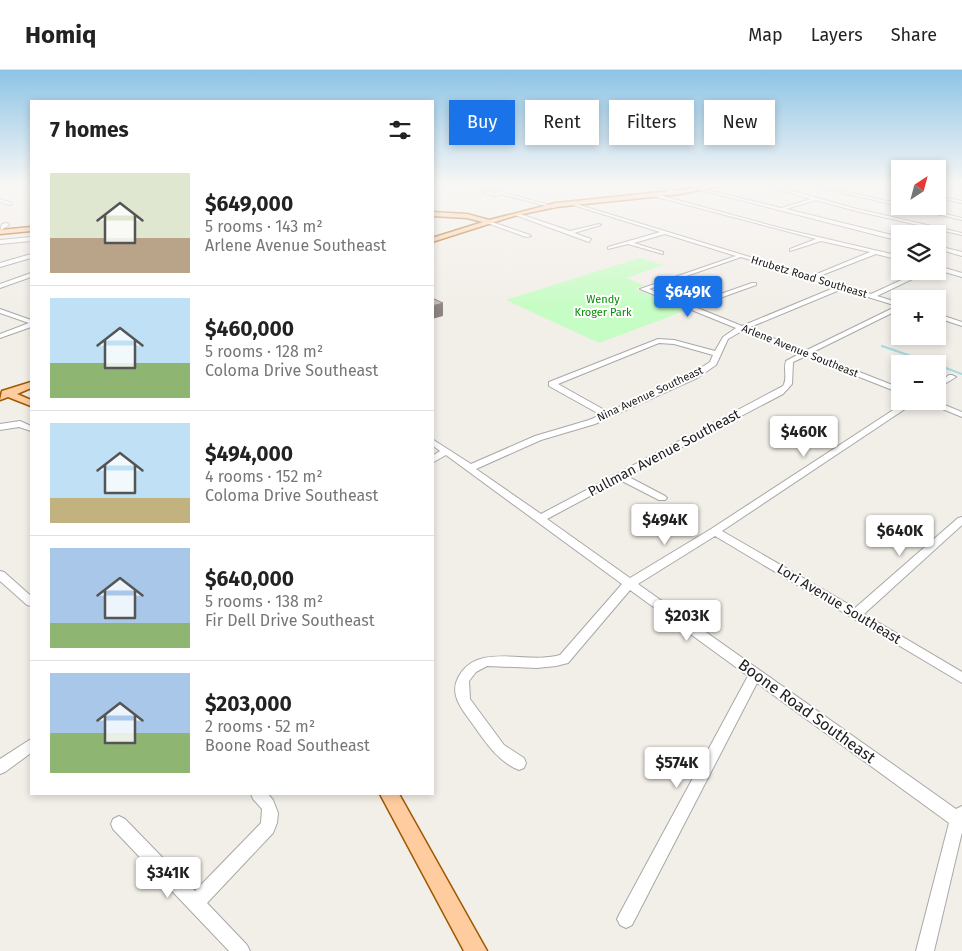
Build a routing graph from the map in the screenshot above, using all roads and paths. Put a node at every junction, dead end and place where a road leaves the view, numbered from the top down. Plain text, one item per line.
1 (476, 226) edge
2 (500, 226) edge
3 (551, 226) edge
4 (595, 226) edge
5 (645, 226) edge
6 (769, 226) edge
7 (847, 226) edge
8 (929, 226) edge
9 (2, 227) edge
10 (30, 229) edge
11 (664, 232) junction
12 (571, 233) junction
13 (962, 234) edge
14 (528, 236) dead end
15 (891, 237) edge
16 (30, 239) edge
17 (434, 239) edge
18 (822, 239) junction
19 (589, 240) dead end
20 (0, 242) edge
21 (628, 242) junction
22 (610, 248) dead end
23 (792, 250) dead end
24 (946, 250) edge
25 (876, 252) junction
26 (661, 253) dead end
27 (962, 254) edge
28 (30, 256) edge
29 (740, 256) junction
30 (891, 256) edge
31 (0, 259) edge
32 (8, 262) junction
33 (0, 265) edge
34 (946, 270) edge
35 (30, 275) edge
36 (962, 275) edge
37 (811, 278) junction
38 (906, 280) edge
39 (754, 284) dead end
40 (0, 286) edge
41 (841, 287) junction
42 (870, 296) junction
43 (891, 303) edge
44 (690, 307) junction
45 (891, 310) edge
46 (0, 311) edge
47 (946, 319) edge
48 (30, 324) edge
49 (30, 324) edge
50 (962, 324) edge
51 (743, 328) junction
52 (0, 336) edge
53 (805, 352) junction
54 (718, 354) junction
55 (952, 377) dead end
56 (946, 381) edge
57 (30, 385) edge
58 (891, 387) edge
59 (2, 394) edge
60 (30, 403) edge
61 (946, 409) edge
62 (899, 410) edge
63 (608, 415) junction
64 (962, 415) edge
65 (0, 427) edge
66 (30, 429) edge
67 (434, 442) edge
68 (446, 451) junction
69 (434, 459) edge
70 (470, 468) junction
71 (619, 476) junction
72 (662, 498) dead end
73 (539, 519) junction
74 (962, 520) edge
75 (715, 531) junction
76 (0, 575) edge
77 (629, 584) junction
78 (30, 601) edge
79 (856, 614) junction
80 (755, 674) junction
81 (962, 678) edge
82 (30, 746) edge
83 (519, 763) dead end
84 (0, 767) edge
85 (259, 795) edge
86 (390, 795) edge
87 (960, 819) edge
88 (119, 824) dead end
89 (195, 904) junction
90 (626, 919) dead end
91 (241, 951) edge
92 (476, 951) edge
93 (925, 951) edge

1 - 17 main road
2 - 14 street
3 - 12 street
4 - 12 street
5 - 11 street, Hrubetz Road Southeast
6 - 18 street
7 - 15 street
8 - 13 street
9 - 10 main road
11 - 21 street
11 - 29 street, Hrubetz Road Southeast
12 - 19 street
16 - 20 street
18 - 23 street
18 - 25 street
21 - 22 street
21 - 26 street
24 - 27 street
25 - 30 street
25 - 37 street
28 - 32 street
29 - 37 street, Hrubetz Road Southeast
29 - 44 street, Arlene Avenue Southeast
31 - 32 street
32 - 33 street
34 - 36 street
35 - 40 street
37 - 41 street, Hrubetz Road Southeast
38 - 42 street
39 - 44 street
41 - 42 street, Hrubetz Road Southeast
41 - 51 street, Nina Avenue Southeast
42 - 43 street, Hrubetz Road Southeast
44 - 51 street, Arlene Avenue Southeast
45 - 53 street, Pullman Avenue Southeast
46 - 48 street
47 - 50 street
49 - 52 street
51 - 53 street, Arlene Avenue Southeast
51 - 54 street, Nina Avenue Southeast
53 - 58 street, Arlene Avenue Southeast
53 - 71 street, Pullman Avenue Southeast
54 - 63 street, Nina Avenue Southeast
54 - 63 street
55 - 56 street
57 - 59 main road
59 - 60 main road
61 - 64 street
62 - 75 street
63 - 70 street, Nina Avenue Southeast
65 - 66 street
67 - 68 street, Boone Road Southeast
68 - 69 street
68 - 70 street, Boone Road Southeast
70 - 73 street, Boone Road Southeast
71 - 72 street
71 - 73 street, Pullman Avenue Southeast
73 - 77 street, Boone Road Southeast
74 - 79 street
75 - 77 street
75 - 79 street, Lori Avenue Southeast
76 - 78 street
77 - 80 street, Boone Road Southeast
77 - 83 street
79 - 81 street, Lori Avenue Southeast
80 - 87 street, Boone Road Southeast
80 - 90 street
82 - 84 street
85 - 89 street
86 - 92 main road
87 - 93 street
88 - 89 street
89 - 91 street

